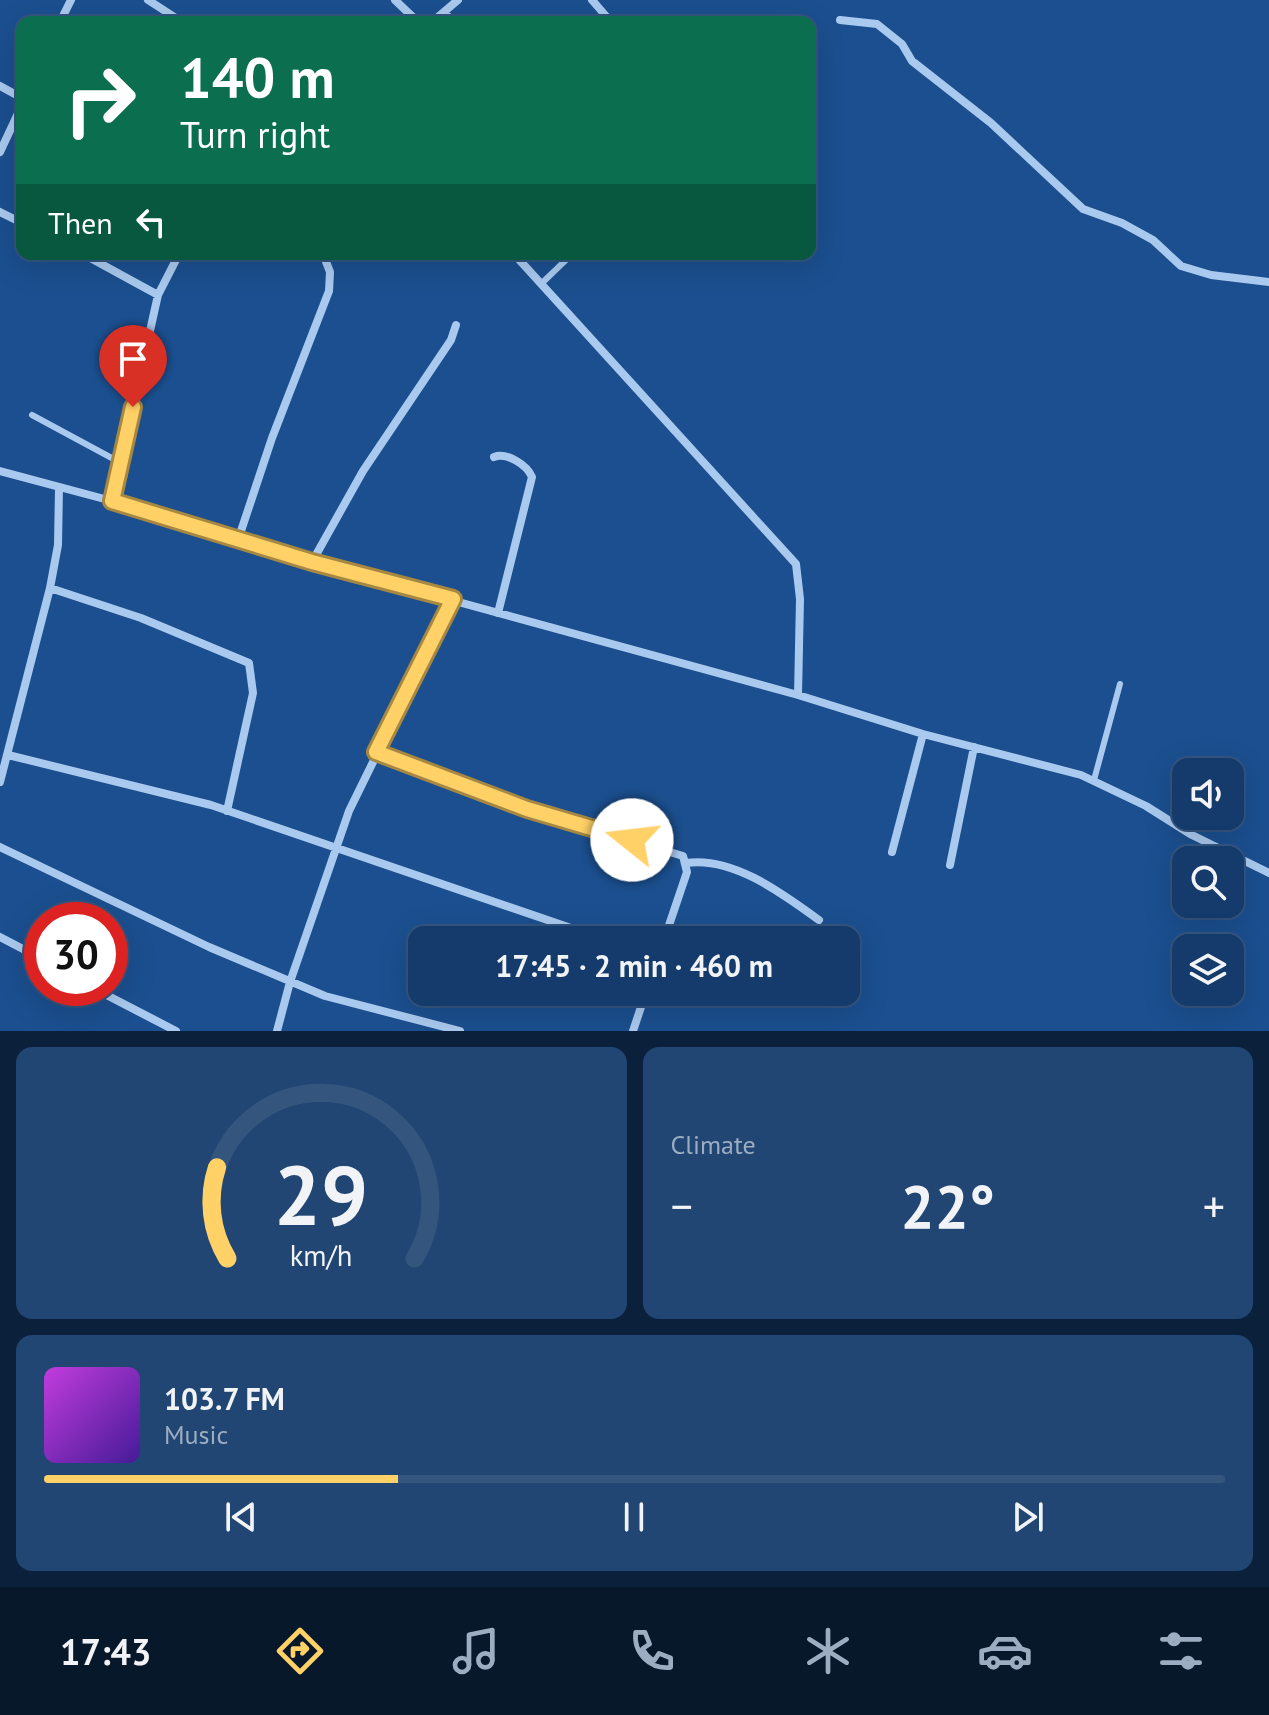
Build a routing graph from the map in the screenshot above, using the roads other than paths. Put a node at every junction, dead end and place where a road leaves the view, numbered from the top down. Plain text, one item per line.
1 (148, 0) edge
2 (395, 0) edge
3 (458, 0) edge
4 (592, 0) edge
5 (444, 12) junction
6 (173, 16) edge
7 (412, 16) edge
8 (439, 16) edge
9 (448, 16) edge
10 (606, 16) edge
11 (840, 20) dead end
12 (16, 118) edge
13 (0, 152) edge
14 (94, 260) edge
15 (176, 260) edge
16 (325, 260) edge
17 (519, 260) edge
18 (566, 260) edge
19 (1269, 282) edge
20 (541, 284) junction
21 (158, 295) junction
22 (456, 325) dead end
23 (32, 415) dead end
24 (494, 457) dead end
25 (121, 463) junction
26 (0, 471) edge
27 (59, 488) junction
28 (112, 501) junction
29 (238, 540) junction
30 (312, 562) junction
31 (50, 588) junction
32 (453, 599) junction
33 (498, 613) junction
34 (1120, 684) dead end
35 (798, 695) junction
36 (923, 734) junction
37 (974, 747) junction
38 (376, 752) junction
39 (8, 755) junction
40 (1094, 780) junction
41 (0, 782) edge
42 (227, 811) junction
43 (0, 847) edge
44 (336, 848) junction
45 (892, 852) dead end
46 (686, 863) junction
47 (950, 865) dead end
48 (1269, 873) edge
49 (819, 920) dead end
50 (565, 926) edge
51 (669, 926) edge
52 (0, 937) edge
53 (24, 950) edge
54 (290, 982) junction
55 (128, 1006) edge
56 (641, 1006) edge
57 (176, 1031) edge
58 (277, 1031) edge
59 (460, 1031) edge
60 (633, 1031) edge

1 - 6 street
2 - 7 street
3 - 5 street
4 - 10 street
5 - 8 street
5 - 9 street
11 - 19 street
12 - 13 street
14 - 21 street
15 - 21 street
16 - 29 street
17 - 20 street
18 - 20 lane
20 - 35 street
21 - 25 street
22 - 30 street
23 - 25 lane
24 - 33 street
25 - 28 street
26 - 27 street
27 - 28 street
27 - 31 street
28 - 29 street
29 - 30 street
30 - 32 street
31 - 39 street
31 - 42 street
32 - 33 street
32 - 38 street
33 - 35 street
34 - 40 lane
35 - 36 street
36 - 37 street
36 - 45 street
37 - 40 street
37 - 47 street
38 - 44 street
38 - 46 street
39 - 41 street
39 - 42 street
40 - 48 street
42 - 44 street
43 - 54 street
44 - 50 street
44 - 54 street
46 - 49 street
46 - 51 street
52 - 53 street
54 - 58 street
54 - 59 street
55 - 57 street
56 - 60 street

